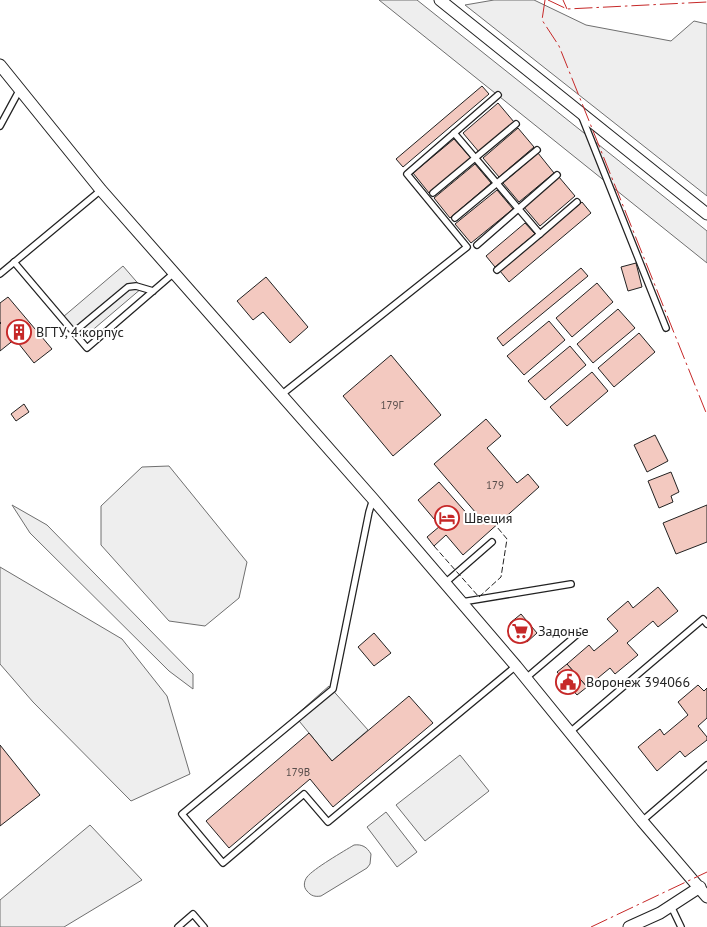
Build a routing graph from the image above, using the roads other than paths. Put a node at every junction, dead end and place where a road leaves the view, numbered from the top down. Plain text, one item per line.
1 (440, 0) edge
2 (0, 65) edge
3 (20, 89) junction
4 (498, 95) dead end
5 (580, 112) junction
6 (516, 124) dead end
7 (0, 126) edge
8 (454, 133) junction
9 (537, 150) dead end
10 (476, 158) junction
11 (557, 175) dead end
12 (498, 184) junction
13 (101, 190) junction
14 (432, 193) dead end
15 (577, 202) dead end
16 (519, 209) junction
17 (707, 214) edge
18 (455, 218) dead end
19 (540, 234) junction
20 (477, 245) dead end
21 (14, 262) junction
22 (497, 270) dead end
23 (174, 273) junction
24 (0, 274) edge
25 (153, 291) junction
26 (666, 328) dead end
27 (74, 332) junction
28 (281, 395) junction
29 (374, 499) junction
30 (492, 542) dead end
31 (445, 583) junction
32 (571, 584) dead end
33 (461, 602) junction
34 (707, 612) edge
35 (705, 622) edge
36 (580, 632) dead end
37 (516, 666) junction
38 (526, 678) junction
39 (570, 732) junction
40 (707, 765) edge
41 (642, 821) junction
42 (700, 887) junction
43 (707, 897) edge
44 (671, 906) junction
45 (178, 927) edge
46 (204, 927) edge
47 (629, 927) edge
48 (681, 927) edge

1 - 5 street
2 - 3 street
3 - 7 lane
3 - 13 street
4 - 8 lane
5 - 17 street
5 - 26 lane
6 - 10 lane
8 - 10 lane
8 - 28 lane
9 - 12 lane
10 - 12 lane
10 - 14 lane
11 - 16 lane
12 - 16 lane
12 - 18 lane
13 - 21 lane
13 - 23 street
15 - 19 lane
16 - 19 lane
16 - 20 lane
19 - 22 lane
21 - 24 lane
21 - 27 lane
23 - 25 lane
23 - 28 street
25 - 27 lane
25 - 27 lane
28 - 29 street
29 - 31 street
29 - 37 lane
30 - 31 lane
31 - 33 street
32 - 33 lane
33 - 37 street
34 - 35 lane
35 - 39 lane
36 - 38 lane
37 - 38 street
38 - 39 street
39 - 41 street
40 - 41 lane
41 - 42 street
42 - 43 street
42 - 44 street
44 - 47 street
44 - 48 lane
45 - 46 lane

